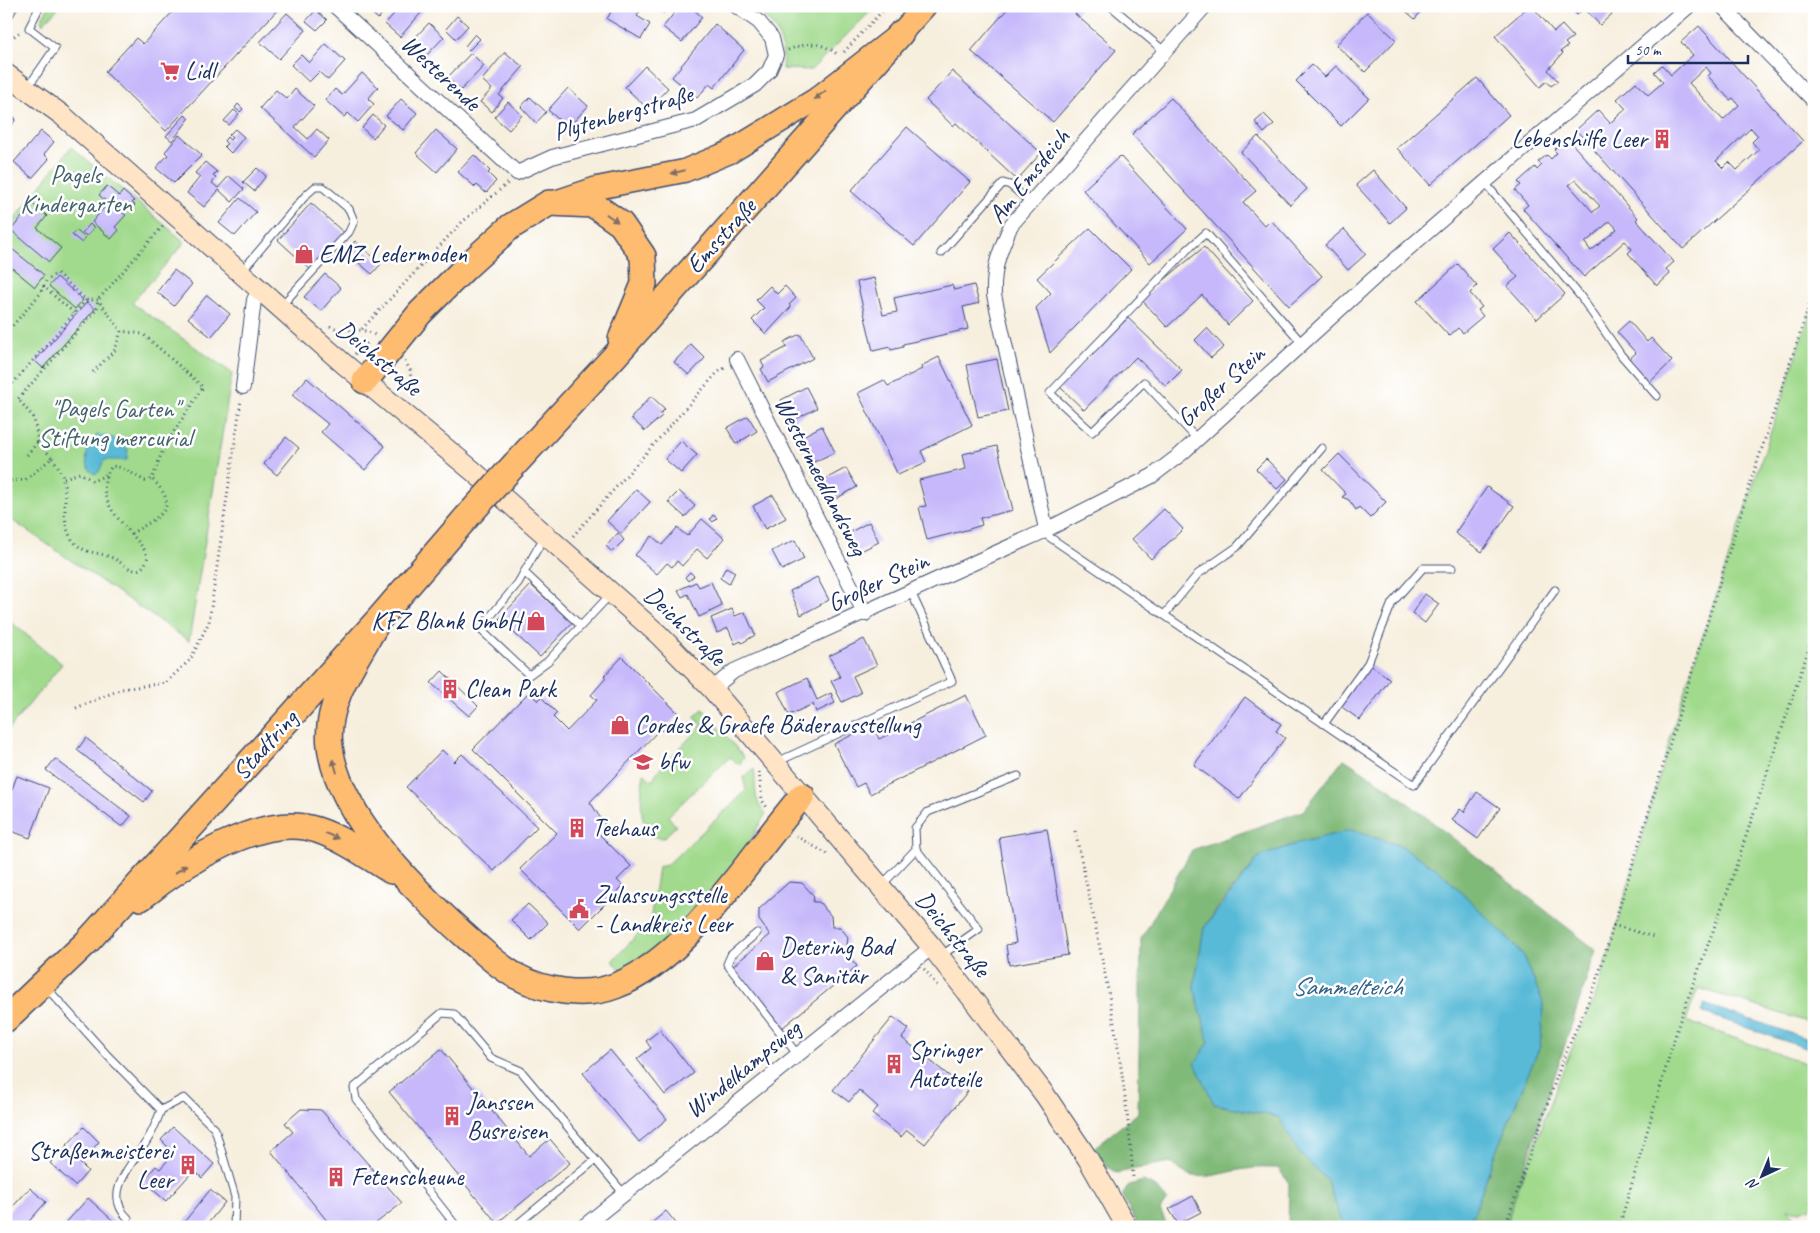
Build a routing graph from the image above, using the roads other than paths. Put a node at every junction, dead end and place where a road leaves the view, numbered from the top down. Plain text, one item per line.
1 (40, 6) edge
2 (335, 6) edge
3 (736, 6) edge
4 (924, 6) edge
5 (1205, 6) edge
6 (1689, 6) edge
7 (1722, 6) edge
8 (1112, 7) edge
9 (901, 33) junction
10 (1164, 51) junction
11 (6, 74) edge
12 (27, 88) junction
13 (1814, 101) edge
14 (517, 173) joint
15 (1485, 183) junction
16 (1031, 202) junction
17 (549, 203) junction
18 (941, 254) dead end
19 (240, 273) junction
20 (259, 290) junction
21 (279, 308) junction
22 (1302, 343) junction
23 (613, 358) junction
24 (737, 359) road end
25 (365, 381) junction
26 (243, 387) road end
27 (1657, 396) dead end
28 (1197, 439) junction
29 (1322, 448) dead end
30 (515, 464) joint
31 (1044, 530) junction
32 (545, 535) junction
33 (1452, 568) dead end
34 (524, 572) junction
35 (1555, 590) dead end
36 (911, 592) junction
37 (612, 593) junction
38 (865, 614) junction
39 (1164, 615) junction
40 (379, 619) junction
41 (581, 626) junction
42 (712, 689) junction
43 (1324, 724) junction
44 (765, 765) junction
45 (1018, 776) dead end
46 (802, 796) junction
47 (916, 849) junction
48 (406, 881) junction
49 (880, 886) junction
50 (756, 933) dead end
51 (87, 942) junction
52 (935, 952) junction
53 (43, 984) junction
54 (6, 1019) edge
55 (797, 1054) junction
56 (161, 1110) junction
57 (595, 1160) junction
58 (624, 1194) junction
59 (128, 1218) dead end
60 (234, 1227) edge
61 (457, 1227) edge
62 (514, 1227) edge
63 (583, 1227) edge
64 (1127, 1227) edge

1 - 12 lane
2 - 14 street, Westerende
3 - 14 street, Plytenbergstraße
4 - 9 main road, Emsstraße
5 - 10 street, Am Emsdeich
6 - 15 street, Großer Stein
7 - 13 street
8 - 10 lane
9 -> 17 main road
9 - 23 highway, Emsstraße
10 - 16 street, Am Emsdeich
11 - 12 main road, Deichstraße
12 - 19 main road, Deichstraße
15 - 22 street, Großer Stein
15 - 27 lane
16 - 18 lane
16 - 31 street, Am Emsdeich
17 -> 23 highway
17 - 25 highway
19 - 20 main road, Deichstraße
19 - 21 lane
20 - 21 main road, Deichstraße
20 - 26 street
21 - 25 main road, Deichstraße
22 - 28 street, Großer Stein
22 - 28 lane
23 - 30 highway, Emsstraße
24 - 38 street, Westermeedlandsweg
25 - 32 main road, Deichstraße
28 - 31 street, Großer Stein
29 - 39 lane
30 - 40 highway, Stadtring, bridge
31 - 36 street, Großer Stein
31 - 39 lane
32 - 34 lane
32 - 37 main road, Deichstraße
33 - 43 lane
34 - 41 lane
34 - 41 lane
35 - 43 lane
36 - 38 street, Großer Stein
36 - 44 lane
37 - 41 lane
37 - 42 main road, Deichstraße
38 - 42 street, Großer Stein
39 - 43 lane
48 -> 40 highway
40 - 51 highway, Stadtring
42 - 44 main road, Deichstraße
44 - 46 main road, Deichstraße
45 - 47 lane
46 - 48 highway
46 - 49 main road, Deichstraße
47 - 49 lane
47 - 52 lane
51 -> 48 highway
49 - 52 main road, Deichstraße
50 - 55 lane
51 - 53 highway, Stadtring
52 - 55 street, Windelkampsweg
52 - 64 main road, Deichstraße
53 - 54 highway, Stadtring
53 - 56 lane
55 - 58 street, Windelkampsweg
56 - 59 lane
56 - 60 lane
57 - 58 lane
57 - 61 lane
57 - 62 lane
58 - 63 street, Windelkampsweg

